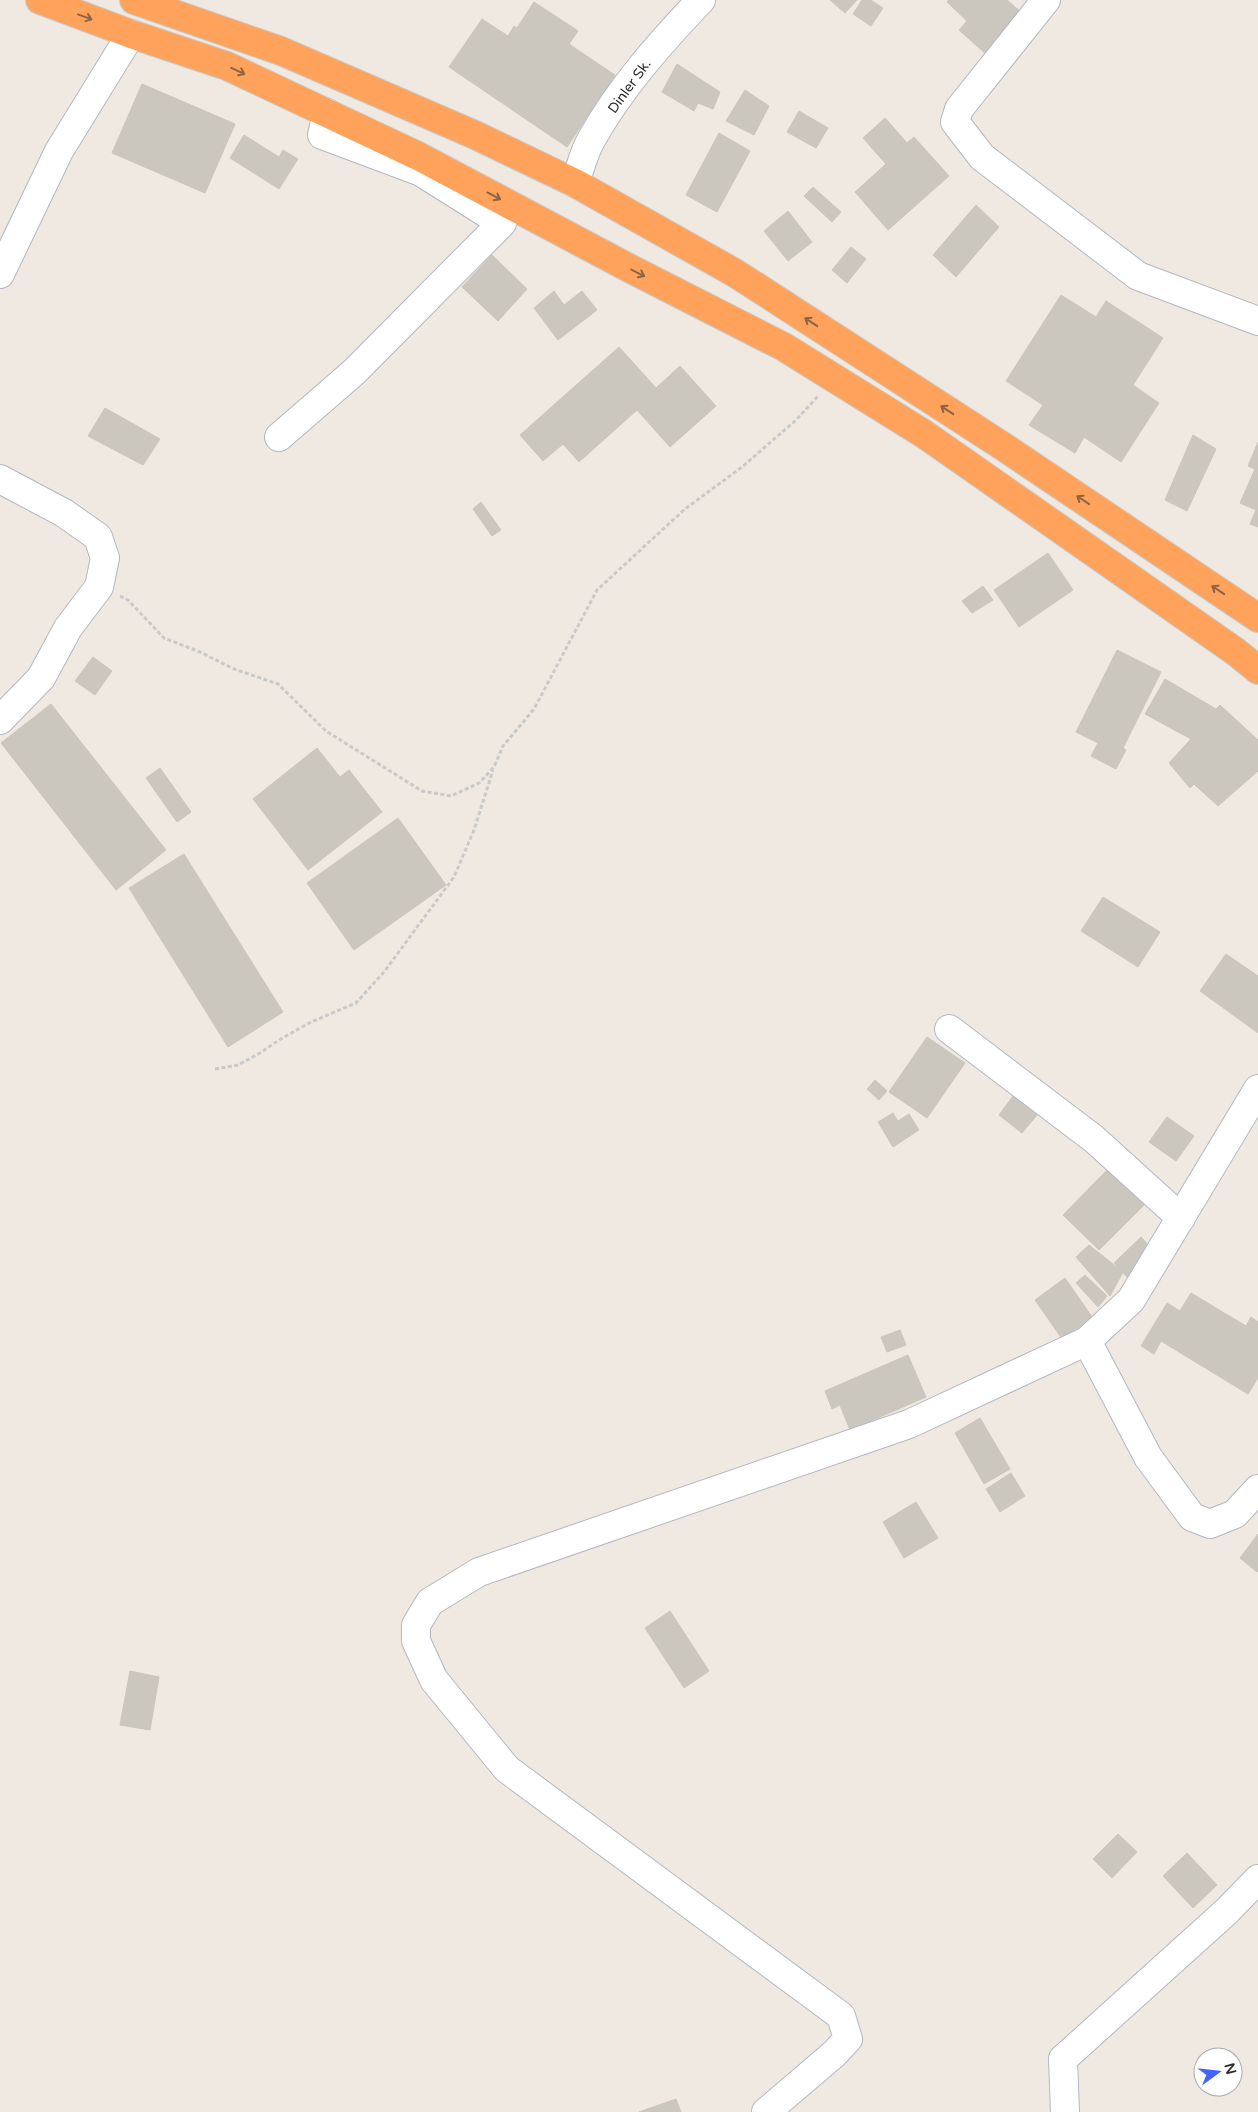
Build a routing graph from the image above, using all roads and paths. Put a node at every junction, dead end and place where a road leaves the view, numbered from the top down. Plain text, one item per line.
1 (40, 0) edge
2 (134, 0) edge
3 (701, 0) edge
4 (1046, 0) edge
5 (131, 34) junction
6 (327, 113) junction
7 (576, 183) junction
8 (0, 274) edge
9 (1258, 321) edge
10 (834, 378) junction
11 (279, 437) dead end
12 (0, 479) edge
13 (99, 587) junction
14 (1258, 618) edge
15 (1258, 670) edge
16 (0, 720) edge
17 (494, 767) junction
18 (949, 1029) dead end
19 (214, 1069) dead end
20 (1258, 1089) edge
21 (1181, 1218) junction
22 (1087, 1341) junction
23 (1258, 1489) edge
24 (1258, 1879) edge
25 (766, 2112) edge
26 (1064, 2112) edge

1 -> 5 highway
2 - 7 highway
3 - 7 street, Dinler Sk.
4 - 9 street
5 -> 6 highway
5 - 8 street
6 -> 10 highway
6 - 11 street
14 -> 7 highway
10 - 15 highway
10 - 17 path
12 - 13 street
13 - 16 street
13 - 17 path
17 - 19 path
18 - 21 street
20 - 21 street
21 - 22 street
22 - 23 street
22 - 25 street
24 - 26 street

